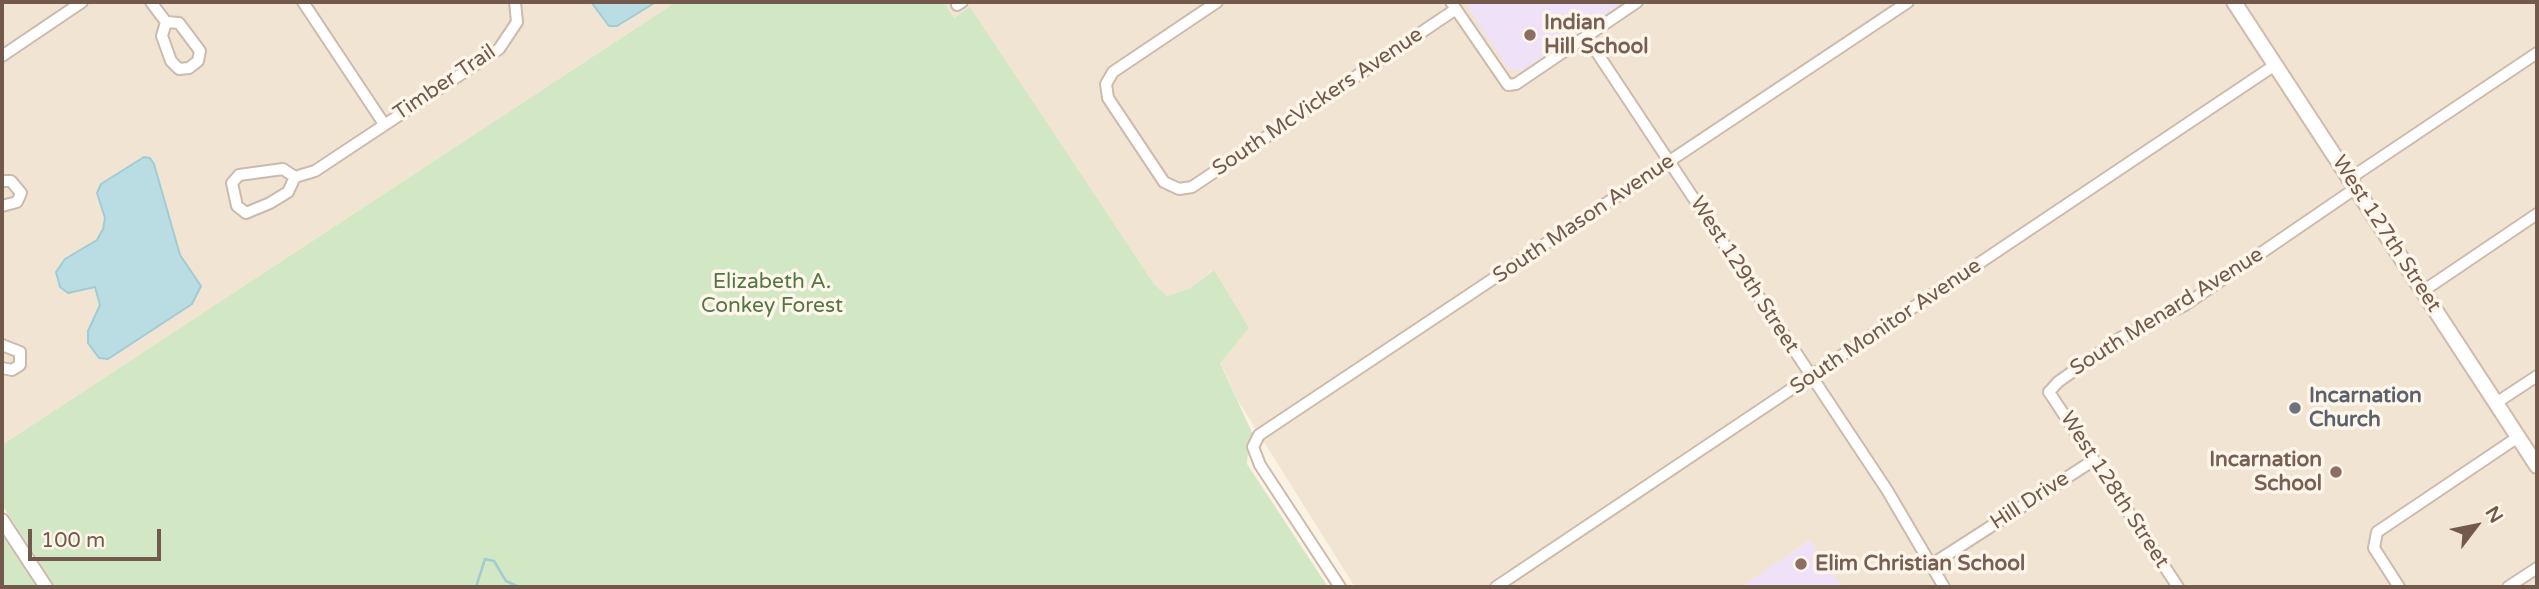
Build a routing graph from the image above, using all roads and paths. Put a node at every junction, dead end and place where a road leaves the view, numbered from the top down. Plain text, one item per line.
1 (82, 2) edge
2 (151, 2) edge
3 (303, 2) edge
4 (515, 2) edge
5 (1217, 2) edge
6 (1637, 2) edge
7 (1908, 2) edge
8 (2234, 2) edge
9 (1454, 5) edge
10 (166, 22) junction
11 (1586, 36) junction
12 (2537, 53) edge
13 (2, 56) edge
14 (2276, 65) junction
15 (384, 124) junction
16 (1670, 162) junction
17 (295, 177) junction
18 (2, 181) edge
19 (2353, 183) junction
20 (2, 206) edge
21 (2537, 214) edge
22 (2423, 291) junction
23 (2, 345) edge
24 (2, 368) edge
25 (2537, 376) edge
26 (1812, 377) junction
27 (2049, 392) joint
28 (2496, 403) junction
29 (2518, 437) junction
30 (2094, 460) junction
31 (2537, 466) edge
32 (2, 520) edge
33 (1931, 565) junction
34 (2537, 568) edge
35 (46, 587) edge
36 (1340, 587) edge
37 (1496, 587) edge
38 (1944, 587) edge
39 (2178, 587) edge
40 (2399, 587) edge
41 (2508, 587) edge

1 - 13 street
2 - 10 street
3 - 15 street
4 - 15 street, Timber Trail
5 - 9 street, South McVickers Avenue
6 - 11 street
7 - 16 street, South Mason Avenue
8 - 14 main road, West 127th Street
9 - 11 street
10 - 10 street
11 - 16 street, West 129th Street
12 - 19 street, South Menard Avenue
14 - 19 main road, West 127th Street
14 - 26 street, South Monitor Avenue
15 - 17 street, Timber Trail
16 - 26 street, West 129th Street
16 - 36 street, South Mason Avenue
17 - 17 street
18 - 20 street
19 - 22 main road, West 127th Street
19 - 27 street, South Menard Avenue
21 - 22 street
22 - 28 main road, West 127th Street
23 - 24 street
25 - 28 street
26 - 33 street, West 129th Street
26 - 37 street, South Monitor Avenue
27 - 30 street, West 128th Street
28 - 29 main road, West 127th Street
29 - 31 main road, West 127th Street
29 - 40 street
30 - 33 street, Hill Drive
30 - 39 street, West 128th Street
32 - 35 street
33 - 38 street, West 129th Street
34 - 41 street

